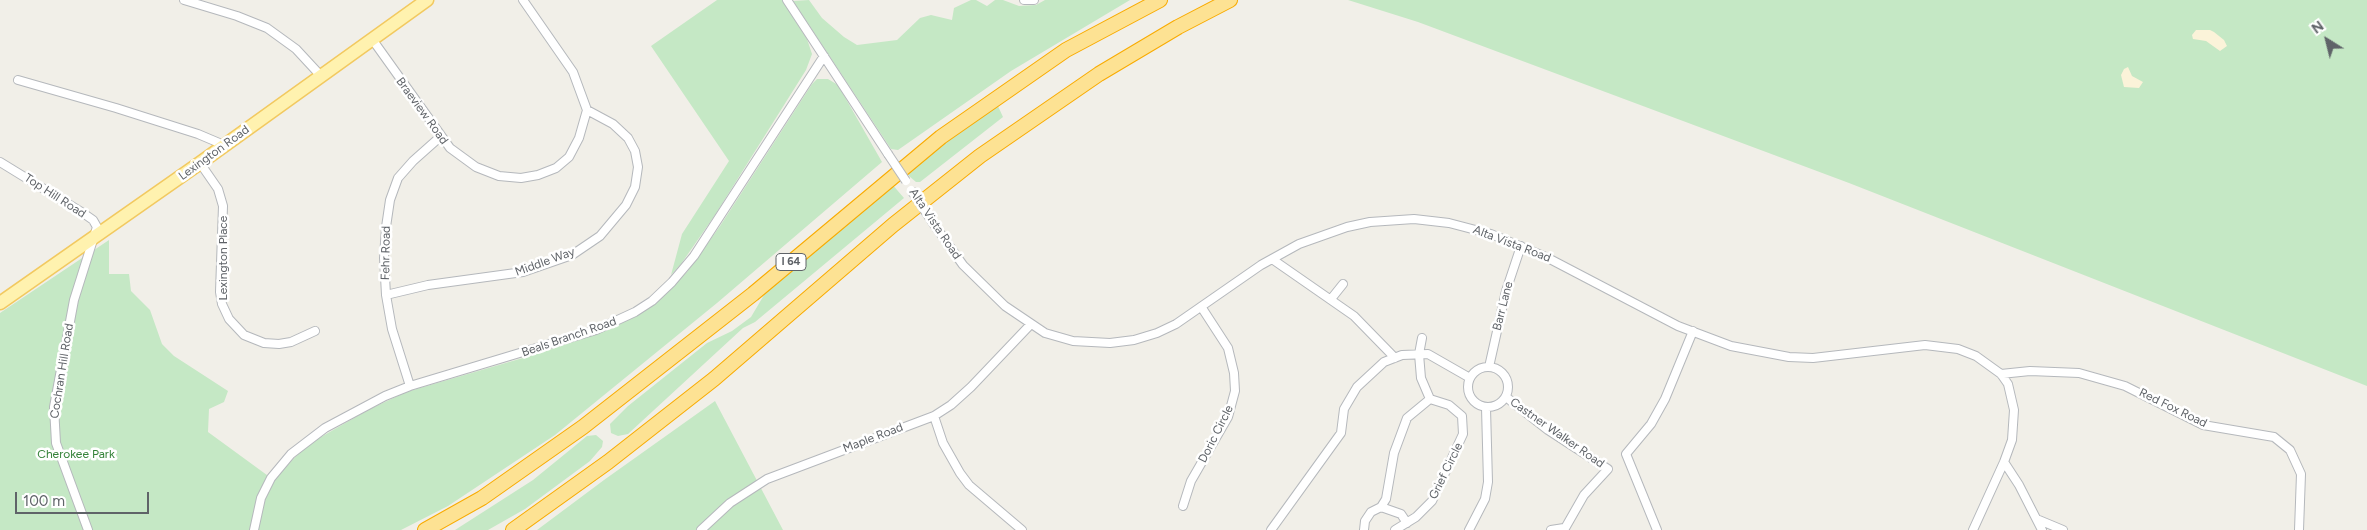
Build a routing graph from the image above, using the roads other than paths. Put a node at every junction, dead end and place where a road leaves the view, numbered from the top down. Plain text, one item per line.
1 (184, 0) edge
2 (427, 0) edge
3 (523, 0) edge
4 (787, 0) edge
5 (1024, 0) edge
6 (1034, 0) edge
7 (1160, 0) edge
8 (1230, 0) edge
9 (372, 39) junction
10 (824, 56) junction
11 (321, 76) junction
12 (18, 80) dead end
13 (587, 110) junction
14 (440, 137) junction
15 (224, 145) junction
16 (0, 162) edge
17 (200, 163) junction
18 (92, 239) junction
19 (1521, 246) junction
20 (1272, 259) junction
21 (1343, 284) dead end
22 (386, 295) junction
23 (1331, 299) junction
24 (0, 303) edge
25 (1202, 308) junction
26 (1031, 324) junction
27 (316, 331) dead end
28 (1693, 331) junction
29 (1422, 338) dead end
30 (1419, 354) junction
31 (1395, 358) junction
32 (1489, 367) junction
33 (2001, 374) junction
34 (1470, 378) junction
35 (410, 386) junction
36 (1506, 397) junction
37 (1430, 399) junction
38 (1486, 408) junction
39 (934, 416) junction
40 (2004, 462) junction
41 (1183, 506) dead end
42 (1382, 507) junction
43 (2039, 520) junction
44 (1406, 523) junction
45 (1564, 529) edge
46 (88, 530) edge
47 (254, 530) edge
48 (425, 530) edge
49 (513, 530) edge
50 (701, 530) edge
51 (1022, 530) edge
52 (1271, 530) edge
53 (1364, 530) edge
54 (1395, 530) edge
55 (1470, 530) edge
56 (1551, 530) edge
57 (1657, 530) edge
58 (1973, 530) edge
59 (2042, 530) edge
60 (2063, 530) edge
61 (2299, 530) edge

1 - 11 street
2 - 9 main road, Lexington Road
3 - 13 street
4 - 10 street, Alta Vista Road
5 - 6 street
7 - 48 highway, I 64
8 - 49 highway
9 - 11 main road, Lexington Road
9 - 14 street, Braeview Road
10 - 26 street, Alta Vista Road, bridge
10 - 35 street, Beals Branch Road
11 - 15 main road, Lexington Road
12 - 15 street
13 - 14 street, Braeview Road
13 - 22 street, Middle Way
14 - 22 street, Fehr Road
15 - 17 main road, Lexington Road
16 - 18 street, Top Hill Road
17 - 18 main road, Lexington Road
17 - 27 street, Lexington Place
18 - 24 main road, Lexington Road
18 - 46 street, Cochran Hill Road
19 - 20 street, Alta Vista Road
19 - 28 street, Alta Vista Road
19 - 32 street, Barr Lane
20 - 23 street
20 - 25 street, Alta Vista Road
21 - 23 street
22 - 35 street, Fehr Road
23 - 31 street
25 - 26 street, Alta Vista Road
25 - 41 street, Doric Circle
26 - 39 street, Maple Road
28 - 33 street, Alta Vista Road
28 - 57 street
29 - 30 street
30 - 31 street
30 - 34 street
30 - 37 street
31 - 52 street
32 - 34 street
32 - 36 street
33 - 40 street
33 - 61 street, Red Fox Road
34 - 38 street
35 - 47 street, Beals Branch Road
36 - 38 street
36 - 45 street, Castner Walker Road
37 - 42 street
37 - 44 street, Grief Circle
38 - 55 street
39 - 50 street, Maple Road
39 - 51 street
40 - 43 street
40 - 58 street
42 - 44 street
42 - 53 street
43 - 59 street
43 - 60 street
44 - 54 street, Grief Circle
45 - 56 street

